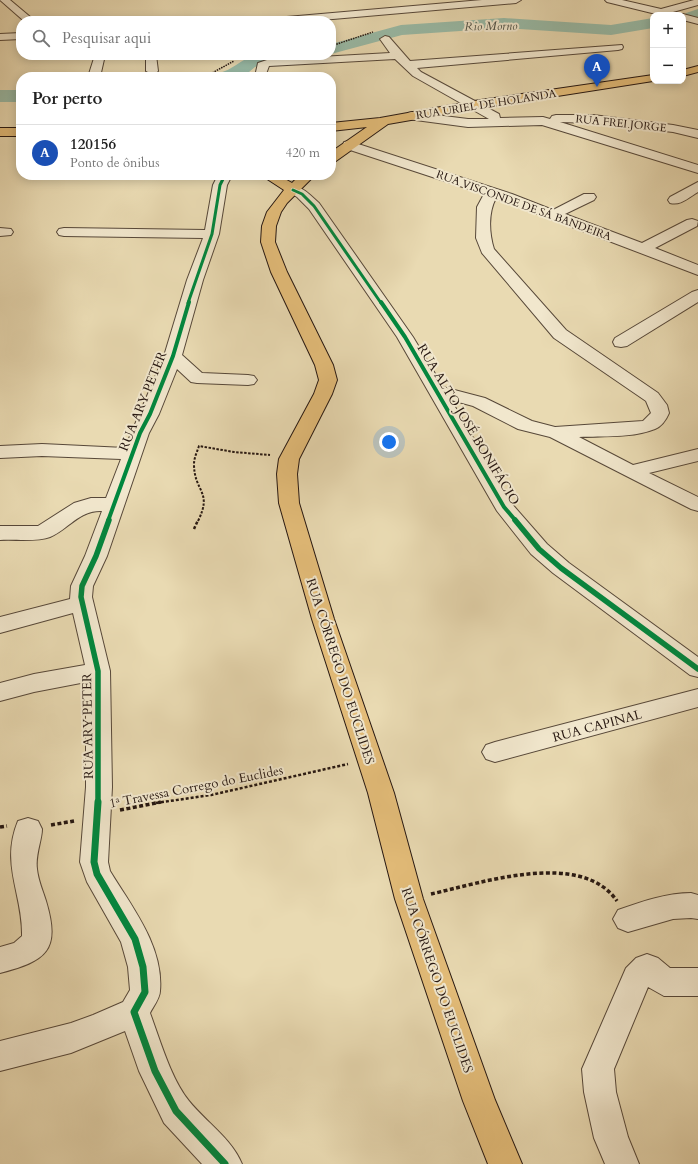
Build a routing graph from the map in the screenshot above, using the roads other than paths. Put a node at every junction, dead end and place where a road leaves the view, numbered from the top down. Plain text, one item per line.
1 (4, 0) edge
2 (516, 0) edge
3 (610, 0) edge
4 (698, 2) edge
5 (344, 4) dead end
6 (661, 12) joint
7 (354, 14) junction
8 (24, 16) edge
9 (331, 16) edge
10 (686, 18) edge
11 (698, 21) edge
12 (382, 35) road end
13 (16, 36) edge
14 (0, 37) edge
15 (618, 47) dead end
16 (398, 56) junction
17 (336, 59) edge
18 (99, 60) edge
19 (151, 60) edge
20 (323, 60) edge
21 (407, 65) junction
22 (698, 69) edge
23 (152, 71) dead end
24 (95, 72) edge
25 (262, 72) dead end
26 (686, 72) edge
27 (650, 78) edge
28 (474, 104) junction
29 (412, 116) junction
30 (384, 121) junction
31 (543, 121) junction
32 (505, 122) junction
33 (336, 126) edge
34 (0, 132) edge
35 (16, 132) edge
36 (698, 134) edge
37 (349, 145) junction
38 (336, 154) edge
39 (698, 169) edge
40 (222, 180) edge
41 (300, 182) edge
42 (698, 186) edge
43 (492, 193) junction
44 (589, 197) dead end
45 (675, 200) dead end
46 (553, 215) junction
47 (695, 229) edge
48 (64, 232) dead end
49 (212, 234) junction
50 (642, 249) junction
51 (661, 256) junction
52 (698, 270) edge
53 (698, 295) edge
54 (621, 342) dead end
55 (173, 356) junction
56 (248, 380) dead end
57 (435, 390) junction
58 (554, 433) junction
59 (0, 452) edge
60 (132, 454) junction
61 (698, 455) edge
62 (631, 471) junction
63 (114, 505) junction
64 (698, 505) edge
65 (0, 532) edge
66 (82, 603) junction
67 (0, 624) edge
68 (698, 669) edge
69 (98, 671) junction
70 (0, 692) edge
71 (698, 698) edge
72 (495, 752) dead end
73 (28, 829) dead end
74 (698, 907) edge
75 (628, 919) road end
76 (0, 960) edge
77 (698, 982) edge
78 (134, 1012) junction
79 (0, 1055) edge
80 (225, 1164) edge
81 (505, 1164) edge
82 (622, 1164) edge

1 - 8 street
2 - 7 street
3 - 6 street
4 - 6 street
5 - 7 street
7 - 9 street
10 - 11 street
12 - 16 street
13 - 14 street
15 - 21 street
16 - 17 street
16 - 21 street
18 - 24 street
19 - 23 street
20 - 25 street
21 - 28 street
22 - 26 main road
27 - 28 main road, RUA URIEL DE HOLANDA
28 - 29 main road, RUA URIEL DE HOLANDA
28 - 32 street
29 - 30 main road, RUA URIEL DE HOLANDA
29 - 32 street, RUA FREI JORGE
30 - 33 main road
30 - 37 main road, RUA URIEL DE HOLANDA
31 - 32 street, RUA FREI JORGE
31 - 36 street, RUA FREI JORGE
31 - 39 street
34 - 35 main road
37 - 38 main road, RUA URIEL DE HOLANDA
37 - 43 street, RUA VISCONDE DE SÁ BANDEIRA
40 - 49 street, RUA ARY PETER
41 - 57 street, RUA ALTO JOSÉ BONIFÁCIO
41 - 81 main road, RUA CÓRREGO DO EUCLIDES
42 - 45 street
43 - 46 street, RUA VISCONDE DE SÁ BANDEIRA
43 - 58 street
44 - 46 street
46 - 50 street, RUA VISCONDE DE SÁ BANDEIRA
47 - 50 street
47 - 51 street
48 - 49 street
49 - 55 street, RUA ARY PETER
50 - 51 street, RUA VISCONDE DE SÁ BANDEIRA
51 - 52 street, RUA VISCONDE DE SÁ BANDEIRA
53 - 54 street
55 - 56 street
55 - 60 street, RUA ARY PETER
57 - 58 street
57 - 68 street, RUA ALTO JOSÉ BONIFÁCIO
58 - 62 street
59 - 60 street
60 - 63 street, RUA ARY PETER
61 - 62 street
62 - 64 street
63 - 65 street
63 - 66 street, RUA ARY PETER
66 - 67 street
66 - 69 street, RUA ARY PETER
69 - 70 street
69 - 78 street, RUA ARY PETER
71 - 72 street, RUA CAPINAL
73 - 76 street
74 - 75 street
77 - 82 street
78 - 79 street
78 - 80 street

